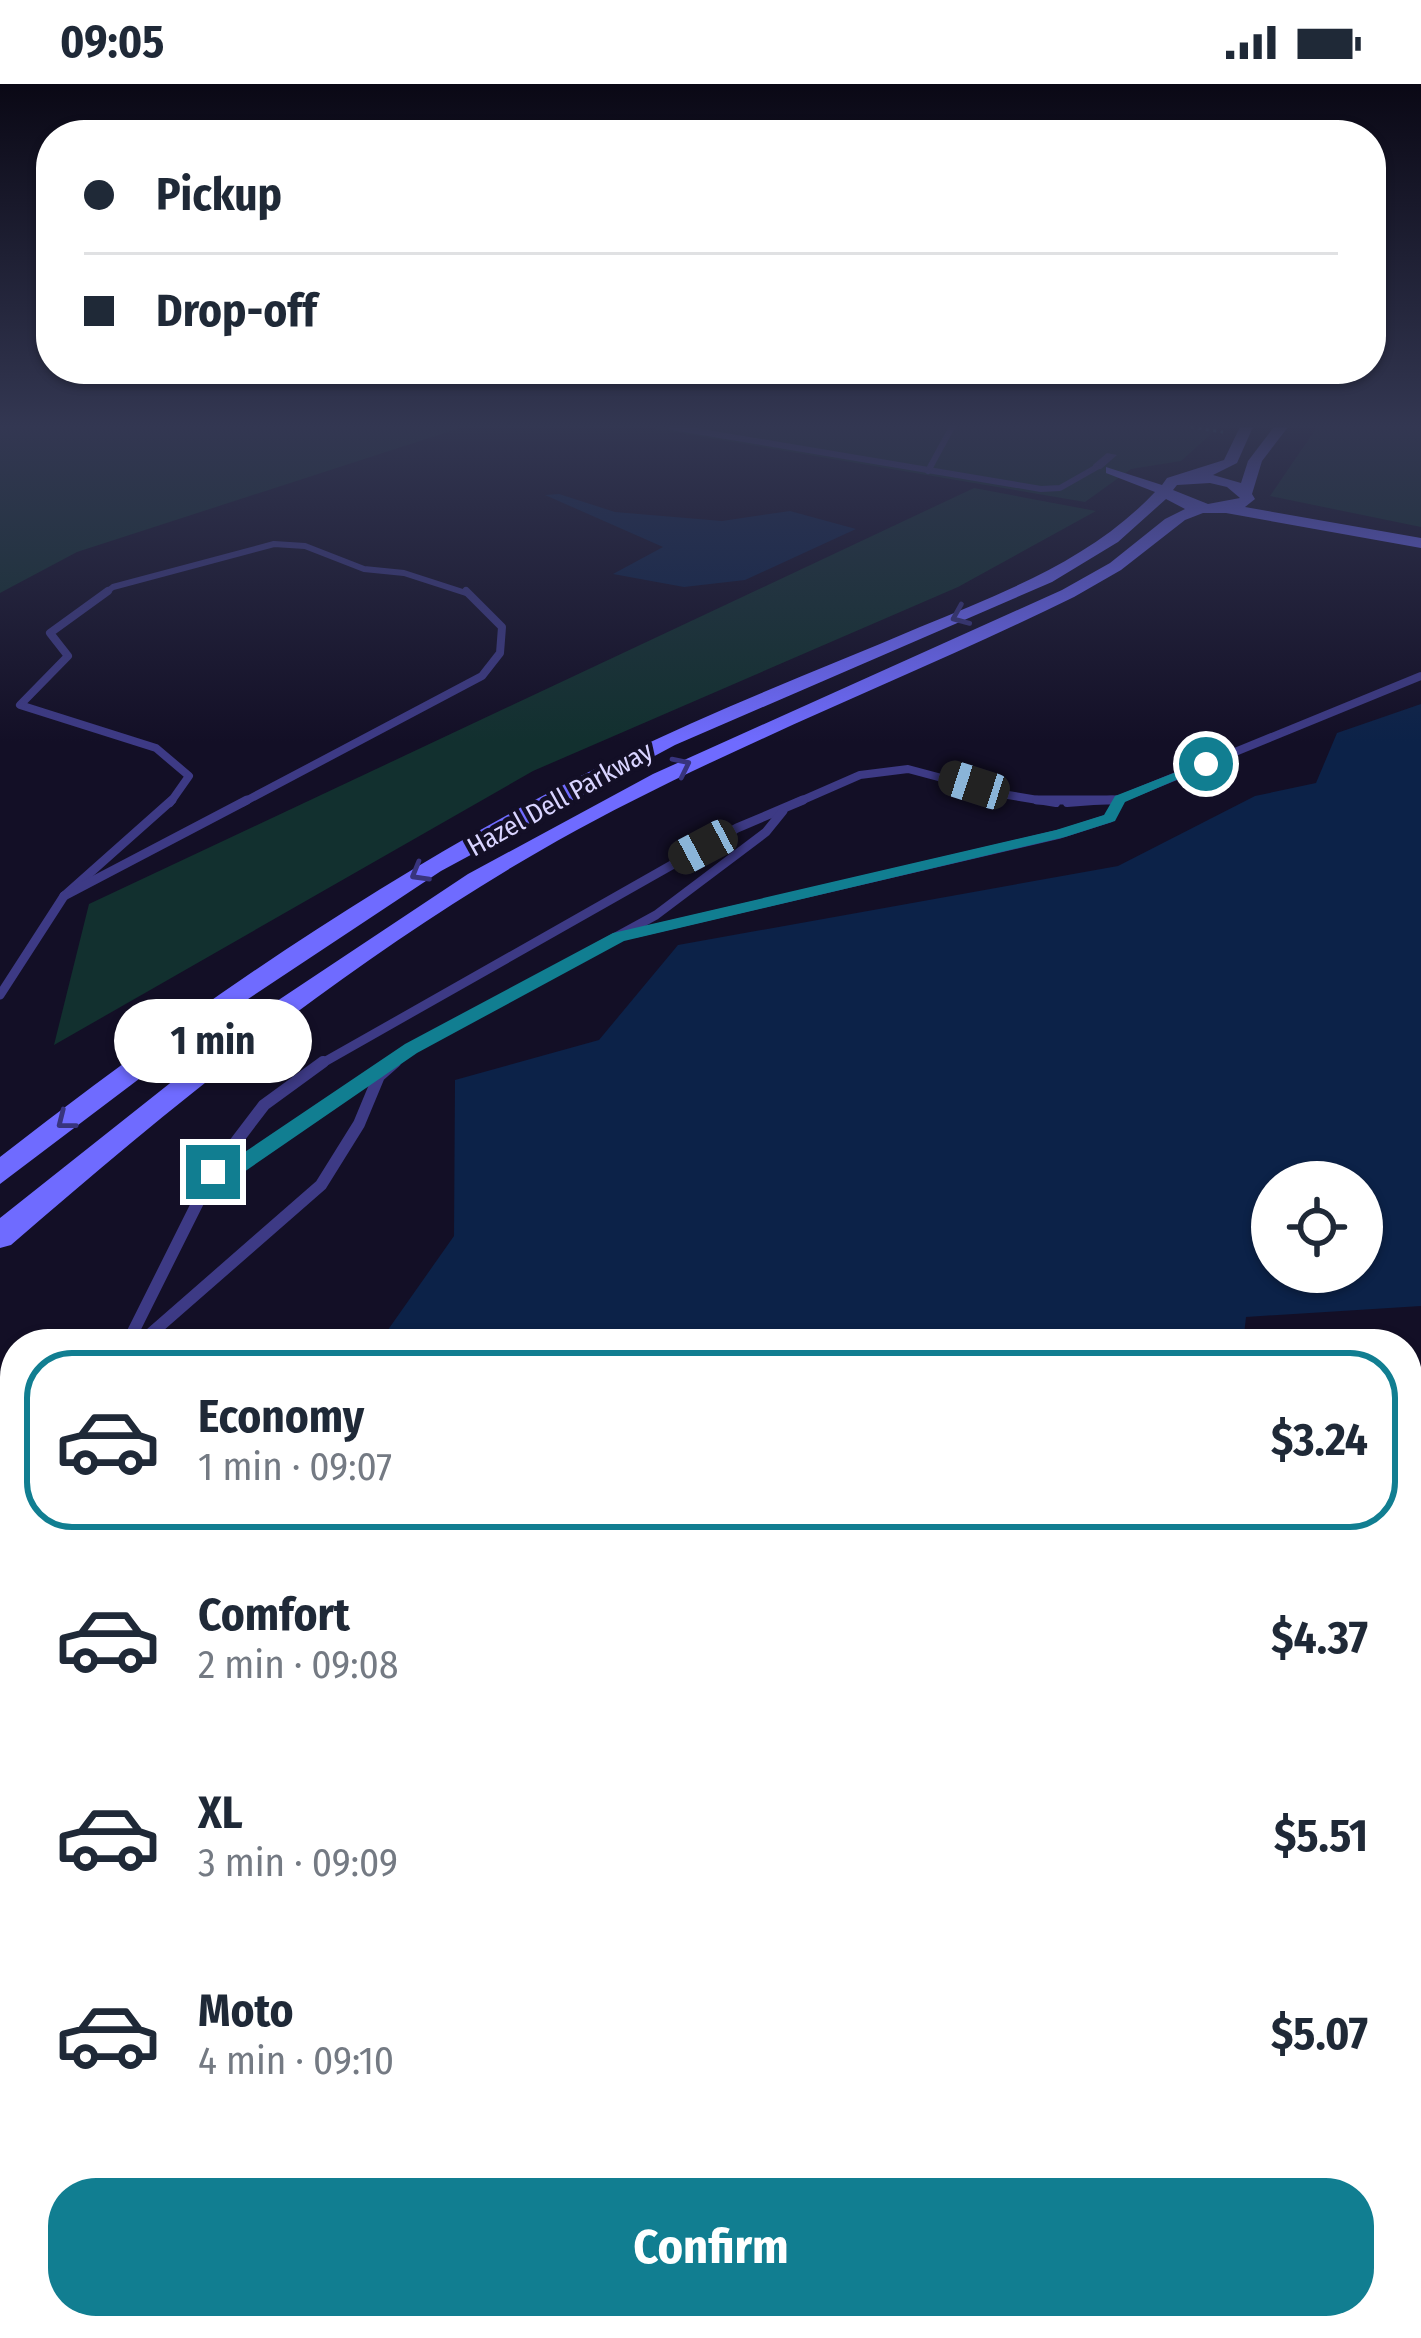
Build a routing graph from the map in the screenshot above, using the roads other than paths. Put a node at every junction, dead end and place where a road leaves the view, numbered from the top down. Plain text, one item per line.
1 (1120, 532) edge
2 (1155, 532) edge
3 (1367, 532) edge
4 (1369, 532) edge
5 (1372, 533) junction
6 (1421, 543) edge
7 (1421, 676) edge
8 (1120, 799) junction
9 (786, 807) junction
10 (64, 896) junction
11 (619, 937) junction
12 (0, 995) edge
13 (411, 1048) junction
14 (0, 1173) edge
15 (205, 1189) junction
16 (0, 1236) edge
17 (135, 1329) edge
18 (156, 1329) edge

1 -> 14 main road, Hazel Dell Parkway
16 -> 2 main road, Hazel Dell Parkway
3 - 5 main road
4 - 5 main road
5 - 6 main road
7 - 8 lane
8 - 9 lane
8 - 11 lane
9 - 11 lane
9 - 15 lane
10 - 10 lane
10 - 12 lane
11 - 13 lane
13 - 15 lane
13 - 18 lane
15 - 17 lane

